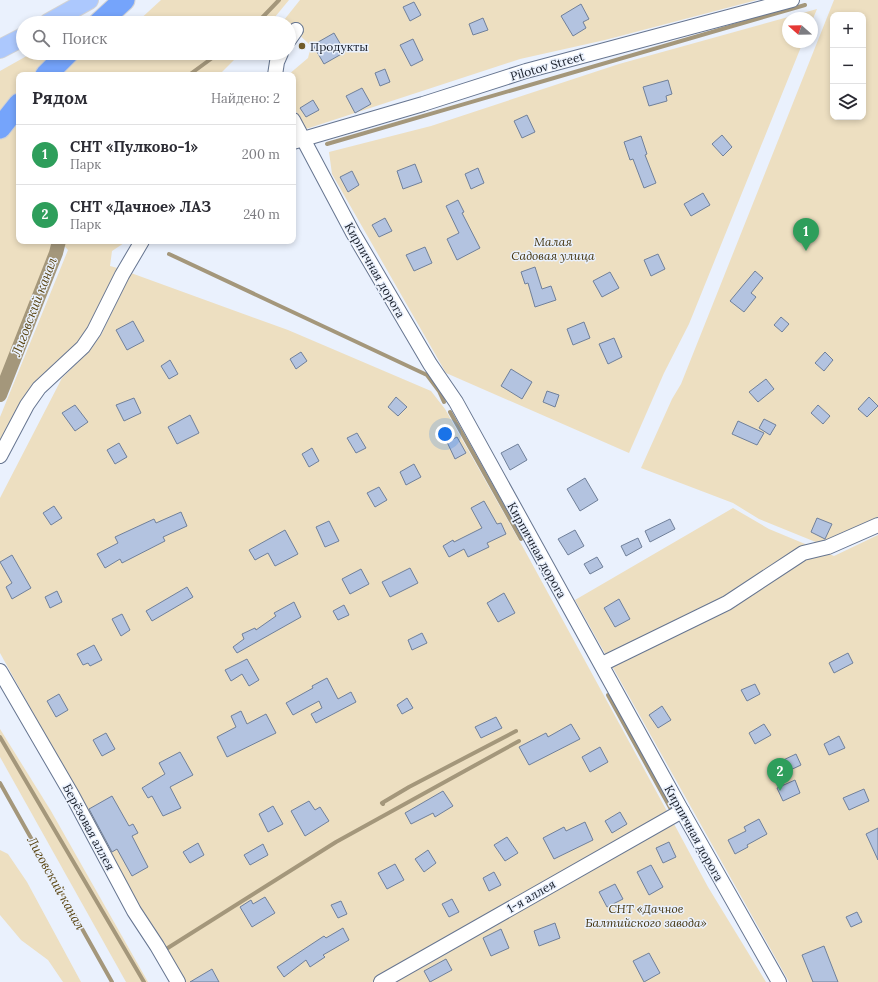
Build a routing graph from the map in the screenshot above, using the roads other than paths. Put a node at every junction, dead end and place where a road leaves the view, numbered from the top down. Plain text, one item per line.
1 (89, 0) edge
2 (124, 0) edge
3 (792, 0) edge
4 (60, 16) edge
5 (107, 16) edge
6 (16, 41) edge
7 (0, 49) edge
8 (61, 60) edge
9 (278, 60) edge
10 (49, 72) edge
11 (276, 72) edge
12 (16, 108) edge
13 (0, 128) edge
14 (298, 140) edge
15 (141, 244) edge
16 (0, 456) edge
17 (878, 525) edge
18 (602, 664) junction
19 (2, 667) edge
20 (682, 811) junction
21 (178, 982) edge
22 (381, 982) edge
23 (779, 982) edge

1 - 4 main road
2 - 5 highway
3 - 14 street, Pilotov Street
6 - 7 main road
8 - 10 highway
9 - 11 street
12 - 13 highway
14 - 18 street, Кирпичная дорога
15 - 16 street
17 - 18 street
18 - 20 street, Кирпичная дорога
19 - 21 street, Берёзовая аллея
20 - 22 street, 1-я аллея
20 - 23 street, Кирпичная дорога

